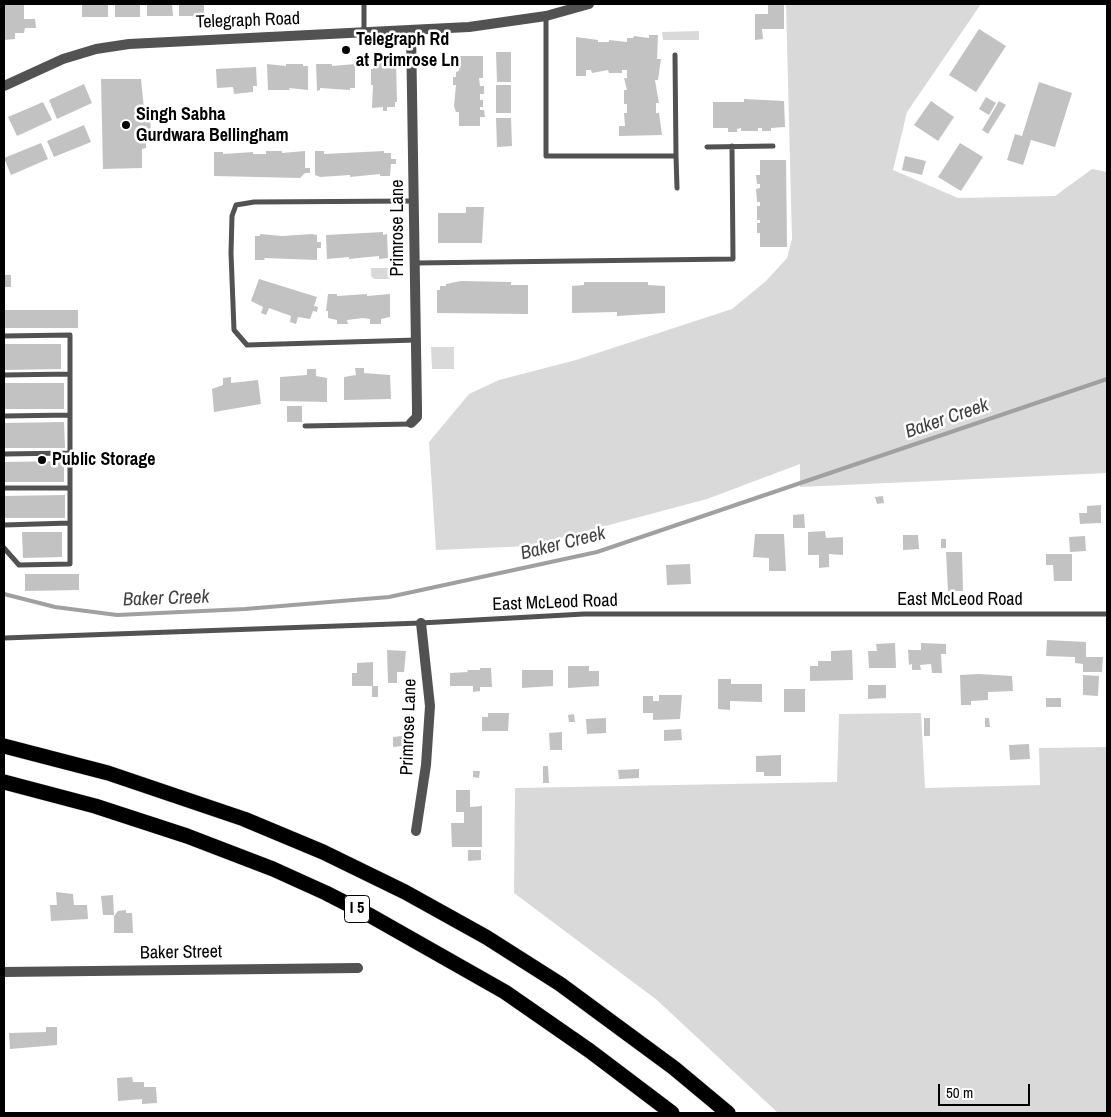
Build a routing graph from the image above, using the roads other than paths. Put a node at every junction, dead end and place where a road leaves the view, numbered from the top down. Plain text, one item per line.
1 (364, 4) edge
2 (589, 4) edge
3 (546, 16) junction
4 (411, 30) junction
5 (364, 32) junction
6 (675, 55) dead end
7 (4, 86) edge
8 (732, 146) junction
9 (773, 146) dead end
10 (707, 147) dead end
11 (676, 156) junction
12 (677, 188) dead end
13 (415, 202) junction
14 (415, 263) junction
15 (4, 336) edge
16 (416, 340) junction
17 (70, 374) junction
18 (4, 375) edge
19 (70, 415) junction
20 (4, 416) edge
21 (411, 423) joint
22 (305, 426) dead end
23 (4, 454) edge
24 (70, 454) junction
25 (4, 488) edge
26 (70, 488) junction
27 (70, 523) junction
28 (4, 524) edge
29 (4, 548) edge
30 (1107, 614) edge
31 (421, 623) junction
32 (4, 638) edge
33 (4, 746) edge
34 (4, 782) edge
35 (416, 831) dead end
36 (358, 968) dead end
37 (4, 972) edge
38 (672, 1113) edge
39 (728, 1113) edge

1 - 5 lane
2 - 3 street, Telegraph Road
3 - 4 street, Telegraph Road
3 - 11 lane
4 - 5 street, Telegraph Road
4 - 13 street, Primrose Lane
5 - 7 street, Telegraph Road
6 - 11 lane
8 - 9 lane
8 - 10 lane
8 - 14 lane
11 - 12 lane
13 - 14 street, Primrose Lane
13 - 16 lane
14 - 16 street, Primrose Lane
15 - 17 lane
16 - 21 street, Primrose Lane
17 - 18 lane
17 - 19 lane
19 - 20 lane
19 - 24 lane
21 - 22 lane
23 - 24 lane
24 - 26 lane
25 - 26 lane
26 - 27 lane
27 - 28 lane
27 - 29 lane
30 - 31 lane, East McLeod Road
31 - 32 lane, East McLeod Road
31 - 35 street, Primrose Lane
33 - 39 highway, I 5
34 - 38 highway, I 5
36 - 37 street, Baker Street

